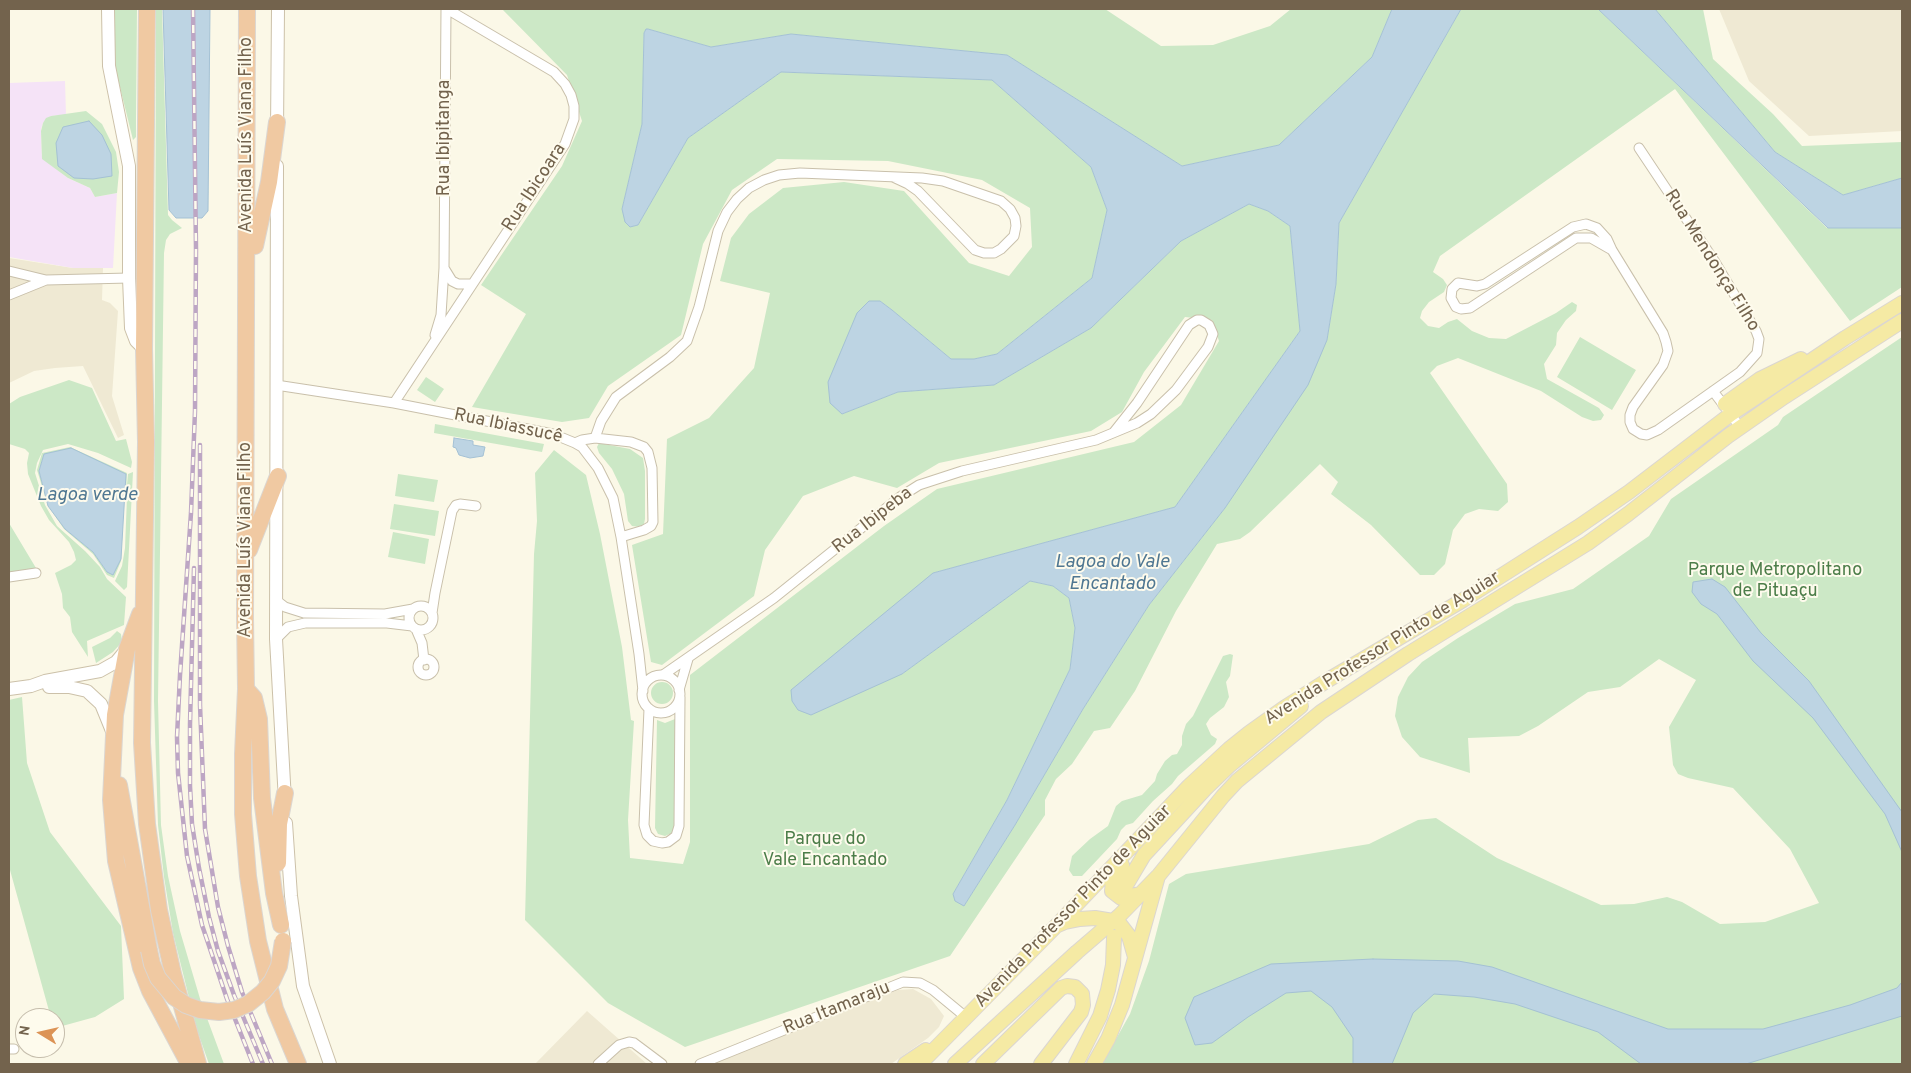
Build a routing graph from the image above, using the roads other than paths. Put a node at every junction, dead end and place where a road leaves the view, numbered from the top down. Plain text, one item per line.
1 (108, 9) edge
2 (147, 9) edge
3 (248, 9) edge
4 (278, 9) edge
5 (446, 9) edge
6 (278, 122) junction
7 (1639, 148) dead end
8 (893, 177) junction
9 (1612, 250) junction
10 (444, 268) junction
11 (9, 271) edge
12 (129, 278) junction
13 (46, 280) junction
14 (472, 284) junction
15 (9, 295) edge
16 (247, 295) junction
17 (1902, 303) edge
18 (1902, 321) edge
19 (1845, 338) junction
20 (431, 347) junction
21 (144, 349) junction
22 (1728, 380) junction
23 (276, 385) junction
24 (1713, 391) junction
25 (1738, 395) junction
26 (394, 403) junction
27 (1728, 409) junction
28 (1740, 427) junction
29 (1114, 432) junction
30 (595, 438) junction
31 (575, 443) junction
32 (278, 476) junction
33 (476, 506) dead end
34 (621, 537) junction
35 (246, 559) junction
36 (36, 573) dead end
37 (9, 577) edge
38 (435, 593) junction
39 (276, 600) junction
40 (143, 605) junction
41 (417, 608) junction
42 (432, 614) junction
43 (414, 628) junction
44 (428, 628) junction
45 (276, 639) junction
46 (422, 643) junction
47 (127, 649) junction
48 (639, 654) junction
49 (688, 659) junction
50 (424, 660) dead end
51 (663, 675) junction
52 (652, 678) junction
53 (1328, 680) junction
54 (32, 686) junction
55 (9, 689) edge
56 (246, 689) junction
57 (643, 691) junction
58 (680, 694) junction
59 (649, 708) junction
60 (114, 736) junction
61 (114, 763) junction
62 (285, 793) junction
63 (1132, 847) junction
64 (1159, 875) junction
65 (1125, 887) dead end
66 (1140, 894) junction
67 (1080, 919) junction
68 (1114, 921) junction
69 (1057, 926) junction
70 (282, 933) junction
71 (1114, 937) dead end
72 (1077, 952) junction
73 (1136, 960) junction
74 (967, 1018) junction
75 (948, 1037) junction
76 (189, 1064) edge
77 (198, 1064) edge
78 (298, 1064) edge
79 (330, 1064) edge
80 (598, 1064) edge
81 (662, 1064) edge
82 (700, 1064) edge
83 (905, 1064) edge
84 (920, 1064) edge
85 (955, 1064) edge
86 (982, 1064) edge
87 (1041, 1064) edge
88 (1076, 1064) edge
89 (1094, 1064) edge

1 - 12 main road
2 - 21 highway
3 - 16 highway, Avenida Luís Viana Filho
4 - 6 main road, Avenida Luís Viana Filho
5 - 10 street, Rua Ibipitanga
5 - 14 street, Rua Ibicoara
6 - 16 highway
6 - 23 main road, Avenida Luís Viana Filho
7 - 22 street, Rua Mendonça Filho
8 - 8 street
8 - 30 street
9 - 9 street
9 - 24 street, Rua Mendonça Filho
10 - 14 street
10 - 20 street, Rua Ibipitanga
11 - 13 street
12 - 13 street
12 - 21 main road
13 - 15 street
14 - 20 street, Rua Ibicoara
16 - 35 highway, Avenida Luís Viana Filho
17 - 19 main road, Avenida Professor Pinto de Aguiar
18 - 28 main road, Avenida Professor Pinto de Aguiar
19 - 25 main road
19 - 27 main road, Avenida Professor Pinto de Aguiar
20 - 26 street, Rua Ibicoara
21 - 40 highway
22 - 24 street, Rua Mendonça Filho
22 - 25 street
23 - 26 street, Rua Ibiassucê
23 - 32 main road, Avenida Luís Viana Filho
24 - 27 street
25 - 27 main road
26 - 31 street, Rua Ibiassucê
27 - 28 street
27 - 53 main road, Avenida Professor Pinto de Aguiar
28 - 64 main road, Avenida Professor Pinto de Aguiar
29 - 29 street, Rua Ibipeba
29 - 49 street, Rua Ibipeba
30 - 31 street
30 - 34 street
31 - 34 street, Rua Ibiassucê
32 - 35 highway
32 - 39 main road, Avenida Luís Viana Filho
33 - 38 street
34 - 48 street, Rua Ibiassucê
35 - 56 highway, Avenida Luís Viana Filho
36 - 37 street
38 - 41 street
38 - 42 street
39 - 41 street
39 - 45 main road, Avenida Luís Viana Filho
40 - 47 highway
40 - 77 highway
41 - 42 street
41 - 43 street
42 - 44 street
43 - 44 street
43 - 45 street
43 - 46 street
44 - 46 street
45 - 62 main road, Avenida Luís Viana Filho
46 - 50 street
47 - 54 main road
47 - 60 highway
48 - 52 street, Rua Ibiassucê
48 - 57 street, Rua Ibiassucê
49 - 51 street, Rua Ibipeba
49 - 58 street
51 - 52 street
51 - 58 street
52 - 57 street
53 - 63 main road, Avenida Professor Pinto de Aguiar
53 - 65 main road
54 - 55 main road
54 - 60 main road
56 - 70 highway
56 - 78 highway, Avenida Luís Viana Filho
57 - 59 street
58 - 59 street
58 - 59 street
60 - 61 highway
61 - 70 highway, bridge
61 - 76 highway
62 - 70 highway
62 - 79 main road, Avenida Luís Viana Filho
63 - 66 main road
63 - 69 main road, Avenida Professor Pinto de Aguiar
64 - 66 main road, Avenida Professor Pinto de Aguiar
64 - 73 main road
66 - 68 main road, Avenida Professor Pinto de Aguiar
67 - 68 main road
67 - 69 main road
67 - 72 main road
68 - 72 main road, Avenida Professor Pinto de Aguiar
68 - 73 main road
69 - 74 main road, Avenida Professor Pinto de Aguiar
71 - 88 main road
72 - 85 main road, Avenida Professor Pinto de Aguiar
73 - 89 main road
74 - 75 main road, Avenida Professor Pinto de Aguiar
74 - 82 street, Rua Itamaraju
75 - 83 main road
75 - 84 main road, Avenida Professor Pinto de Aguiar
80 - 81 street
86 - 87 main road

